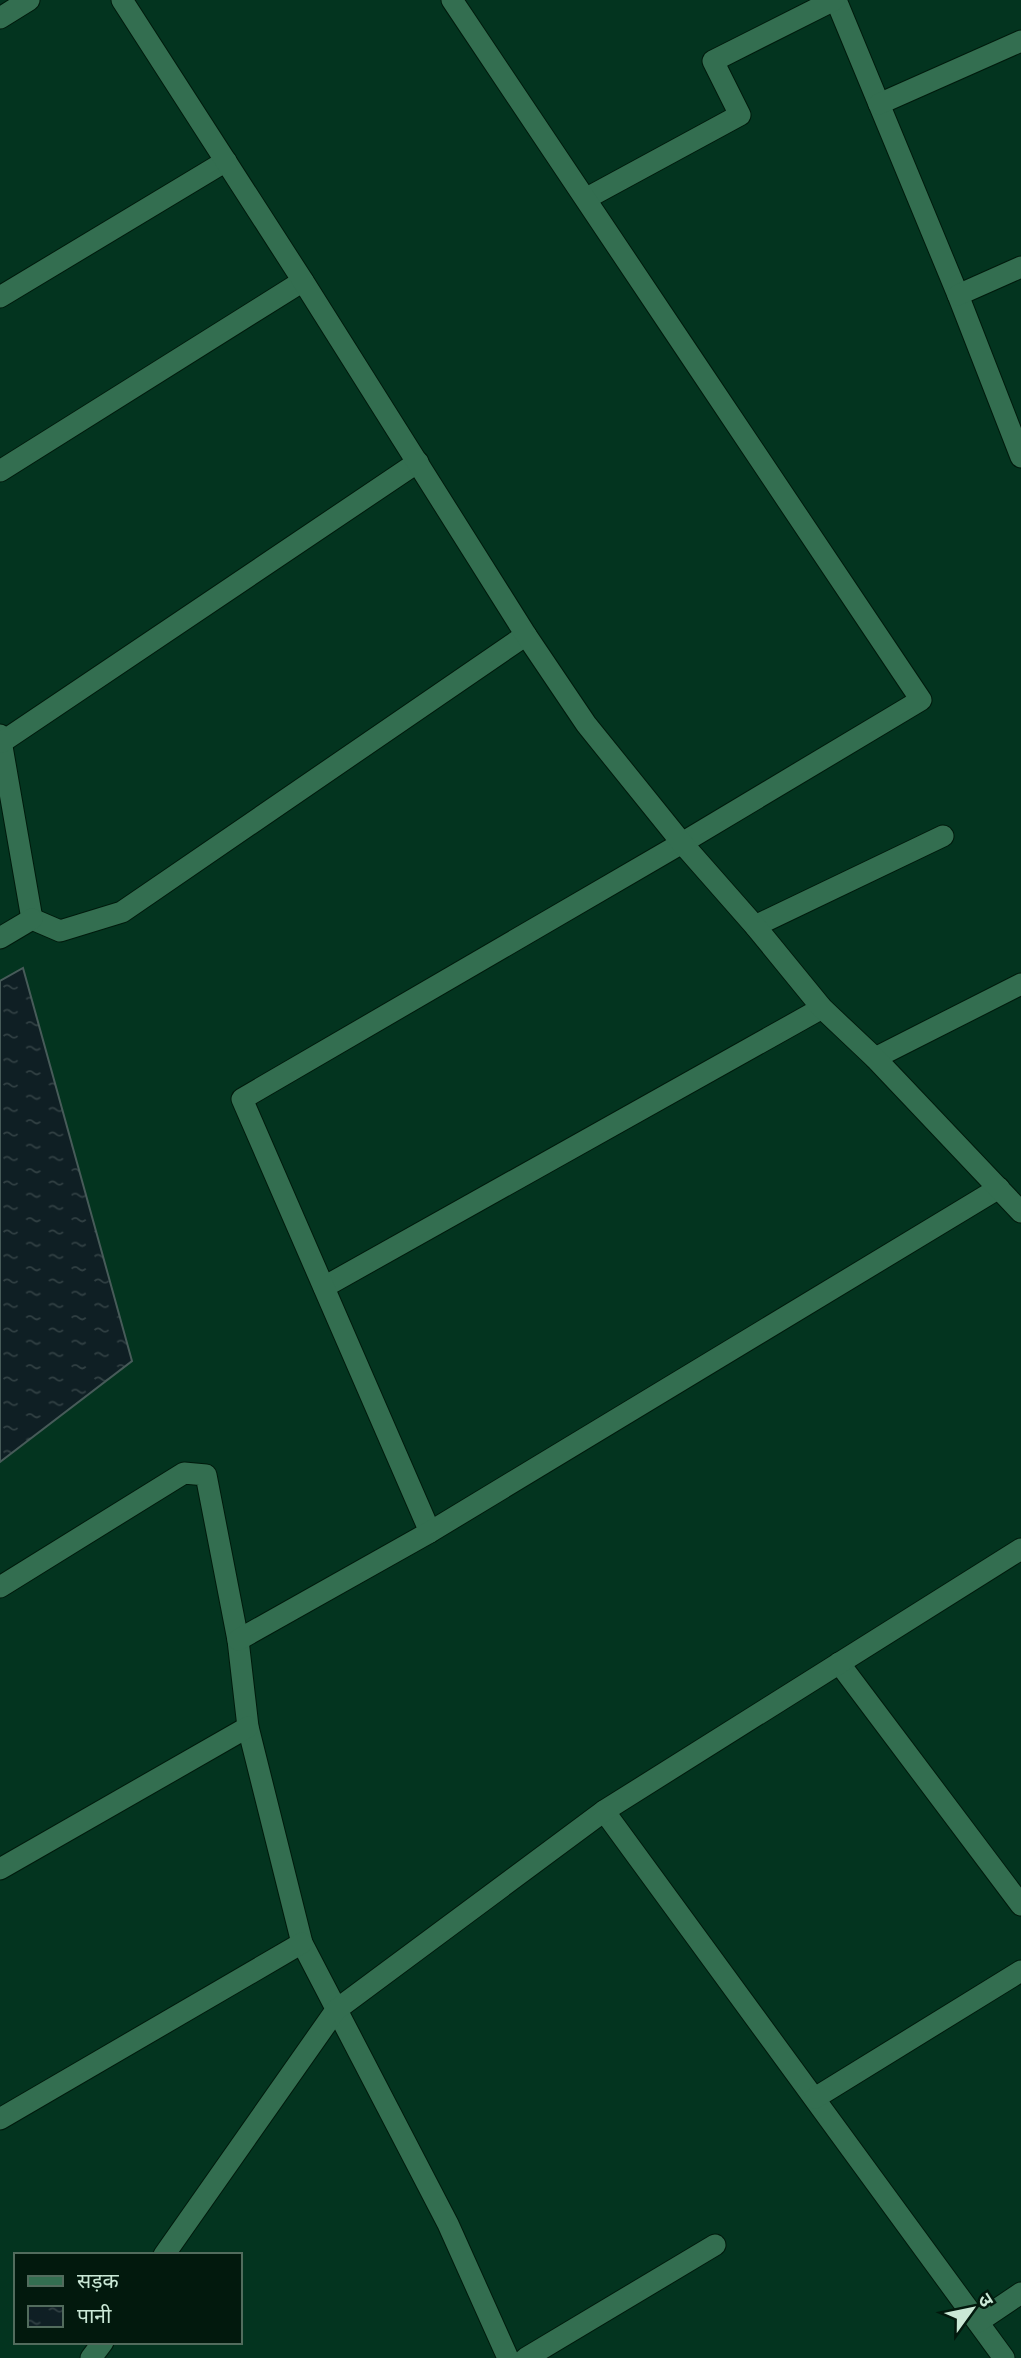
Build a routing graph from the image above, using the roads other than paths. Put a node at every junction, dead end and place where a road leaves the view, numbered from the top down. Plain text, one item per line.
1 (29, 0) edge
2 (122, 0) edge
3 (452, 0) edge
4 (835, 0) edge
5 (0, 19) edge
6 (1021, 41) edge
7 (879, 104) junction
8 (226, 162) junction
9 (587, 198) junction
10 (1021, 267) edge
11 (303, 281) junction
12 (958, 295) junction
13 (0, 297) edge
14 (1019, 447) edge
15 (418, 462) junction
16 (0, 471) edge
17 (526, 635) junction
18 (1, 738) edge
19 (943, 836) dead end
20 (682, 843) junction
21 (32, 919) junction
22 (755, 926) junction
23 (0, 938) edge
24 (1021, 984) edge
25 (822, 1008) junction
26 (875, 1058) junction
27 (999, 1188) junction
28 (1021, 1212) edge
29 (324, 1287) junction
30 (430, 1532) junction
31 (1021, 1549) edge
32 (0, 1587) edge
33 (238, 1640) junction
34 (839, 1664) junction
35 (248, 1727) junction
36 (604, 1811) junction
37 (0, 1869) edge
38 (1021, 1905) edge
39 (302, 1943) junction
40 (1021, 1971) edge
41 (336, 2010) junction
42 (814, 2098) junction
43 (0, 2119) edge
44 (715, 2245) dead end
45 (165, 2253) edge
46 (1021, 2292) edge
47 (978, 2322) junction
48 (508, 2358) edge
49 (526, 2358) edge
50 (1004, 2358) edge

1 - 5 street
2 - 8 street
3 - 9 street
4 - 7 street
4 - 9 street
6 - 7 street
7 - 12 street
8 - 11 street
8 - 13 street
9 - 20 street
10 - 12 street
11 - 15 street
11 - 16 street
12 - 14 street
15 - 17 street
15 - 18 street
17 - 20 street
17 - 21 street
18 - 21 street
19 - 22 street
20 - 22 street
20 - 29 street
21 - 23 street
22 - 25 street
24 - 26 street
25 - 26 street
25 - 29 street
26 - 27 street
27 - 28 street
27 - 30 street
29 - 30 street
30 - 33 street
31 - 34 street
32 - 33 street
33 - 35 street
34 - 36 street
34 - 38 street
35 - 37 street
35 - 39 street
36 - 41 street
36 - 42 street
39 - 41 street
39 - 43 street
40 - 42 street
41 - 45 street
41 - 48 street
42 - 47 street
44 - 49 street
46 - 47 street
47 - 50 street

